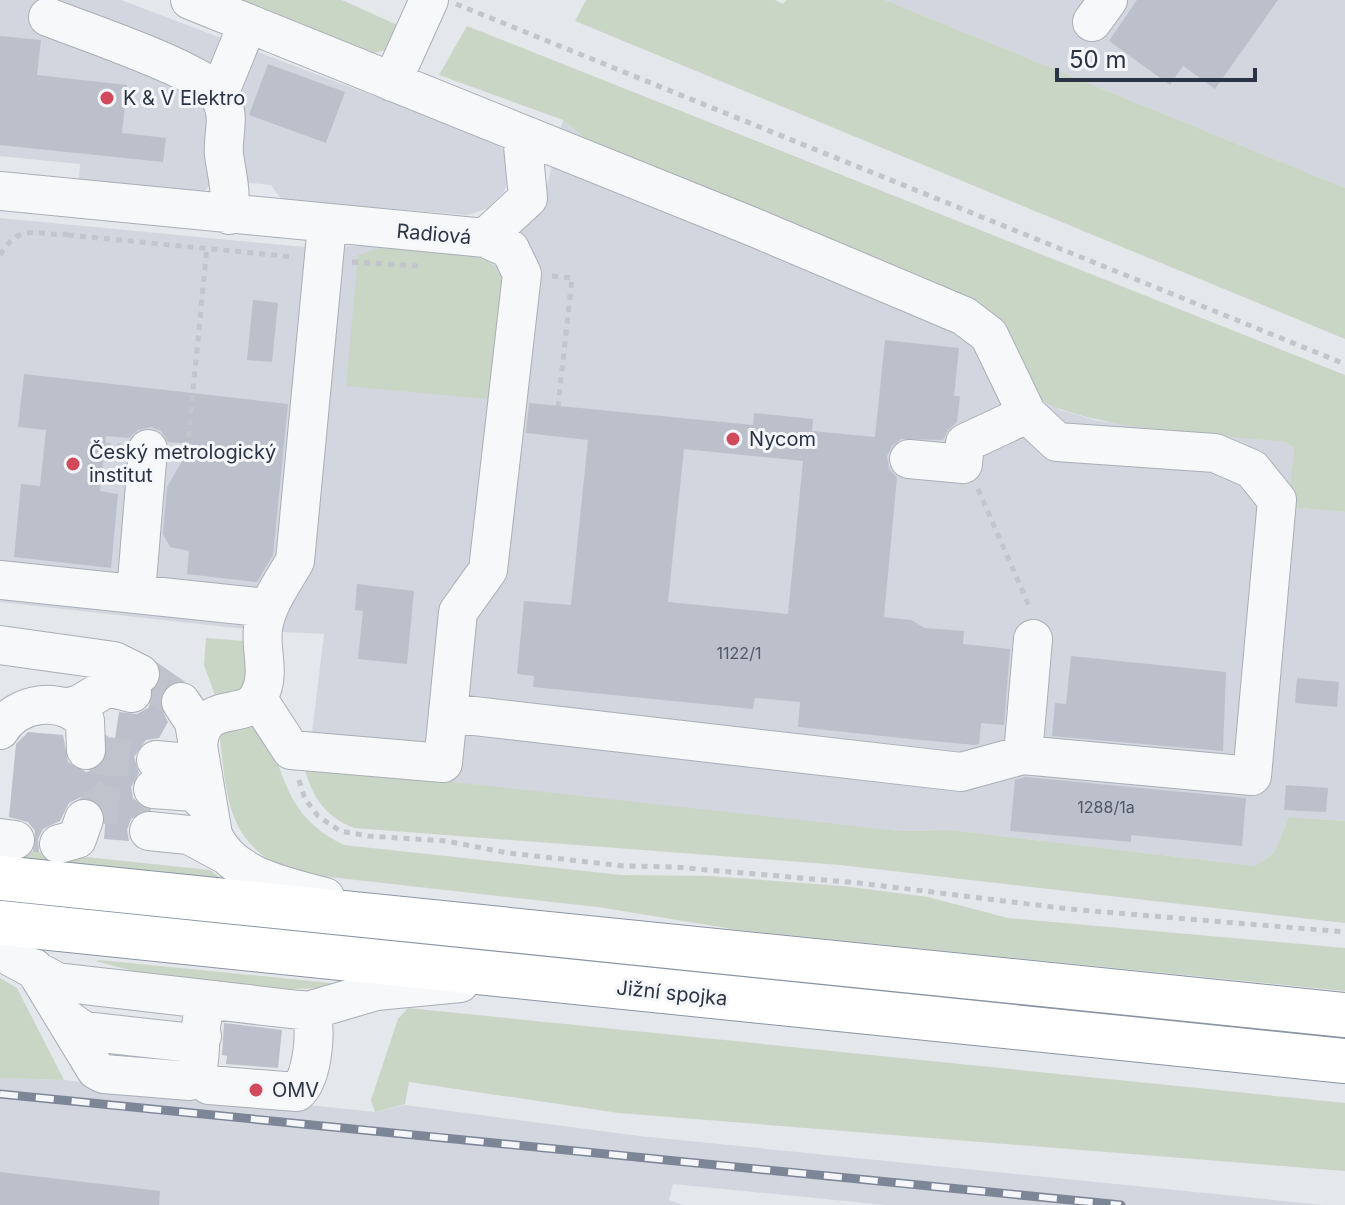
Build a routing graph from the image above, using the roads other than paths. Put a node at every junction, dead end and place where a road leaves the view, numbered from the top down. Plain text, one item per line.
1 (190, 0) edge
2 (429, 0) edge
3 (48, 17) dead end
4 (248, 23) junction
5 (392, 82) junction
6 (219, 94) junction
7 (522, 135) junction
8 (0, 191) edge
9 (229, 215) junction
10 (485, 238) junction
11 (326, 243) junction
12 (1027, 414) junction
13 (148, 449) road end
14 (909, 459) dead end
15 (0, 580) edge
16 (136, 593) junction
17 (268, 608) junction
18 (1033, 639) road end
19 (0, 645) edge
20 (258, 699) junction
21 (90, 711) edge
22 (448, 713) junction
23 (0, 730) edge
24 (1023, 755) junction
25 (160, 765) junction
26 (208, 793) junction
27 (5, 852) edge
28 (405, 920) junction
29 (0, 923) edge
30 (0, 951) edge
31 (34, 968) junction
32 (526, 978) junction
33 (215, 1000) junction
34 (302, 1010) junction
35 (1345, 1015) edge
36 (67, 1019) junction
37 (202, 1036) junction
38 (1345, 1061) edge
39 (197, 1073) junction

1 - 4 street
2 - 5 street
3 - 6 street
4 - 5 street
4 - 6 street
5 - 7 street
6 - 9 street
7 - 10 street, Radiová
7 - 12 street
8 - 9 street, Radiová
9 - 11 street, Radiová
10 - 11 street, Radiová
10 - 22 street
11 - 17 street
12 - 14 street
12 - 24 street
13 - 16 street
15 - 16 street
16 - 17 street
17 - 20 street
18 - 24 street
19 - 21 street
20 - 22 street
20 - 26 street
21 - 23 street
22 - 24 street
25 - 26 street
25 - 26 street
25 - 26 street
26 - 28 street
27 - 28 highway
28 - 35 highway
29 - 32 highway, Jižní spojka
30 - 31 street
31 - 33 street
31 - 36 street
32 - 34 street
32 - 38 highway, Jižní spojka
33 - 34 street
33 - 37 street
34 - 39 street
36 - 37 street
36 - 39 street
37 - 39 street

